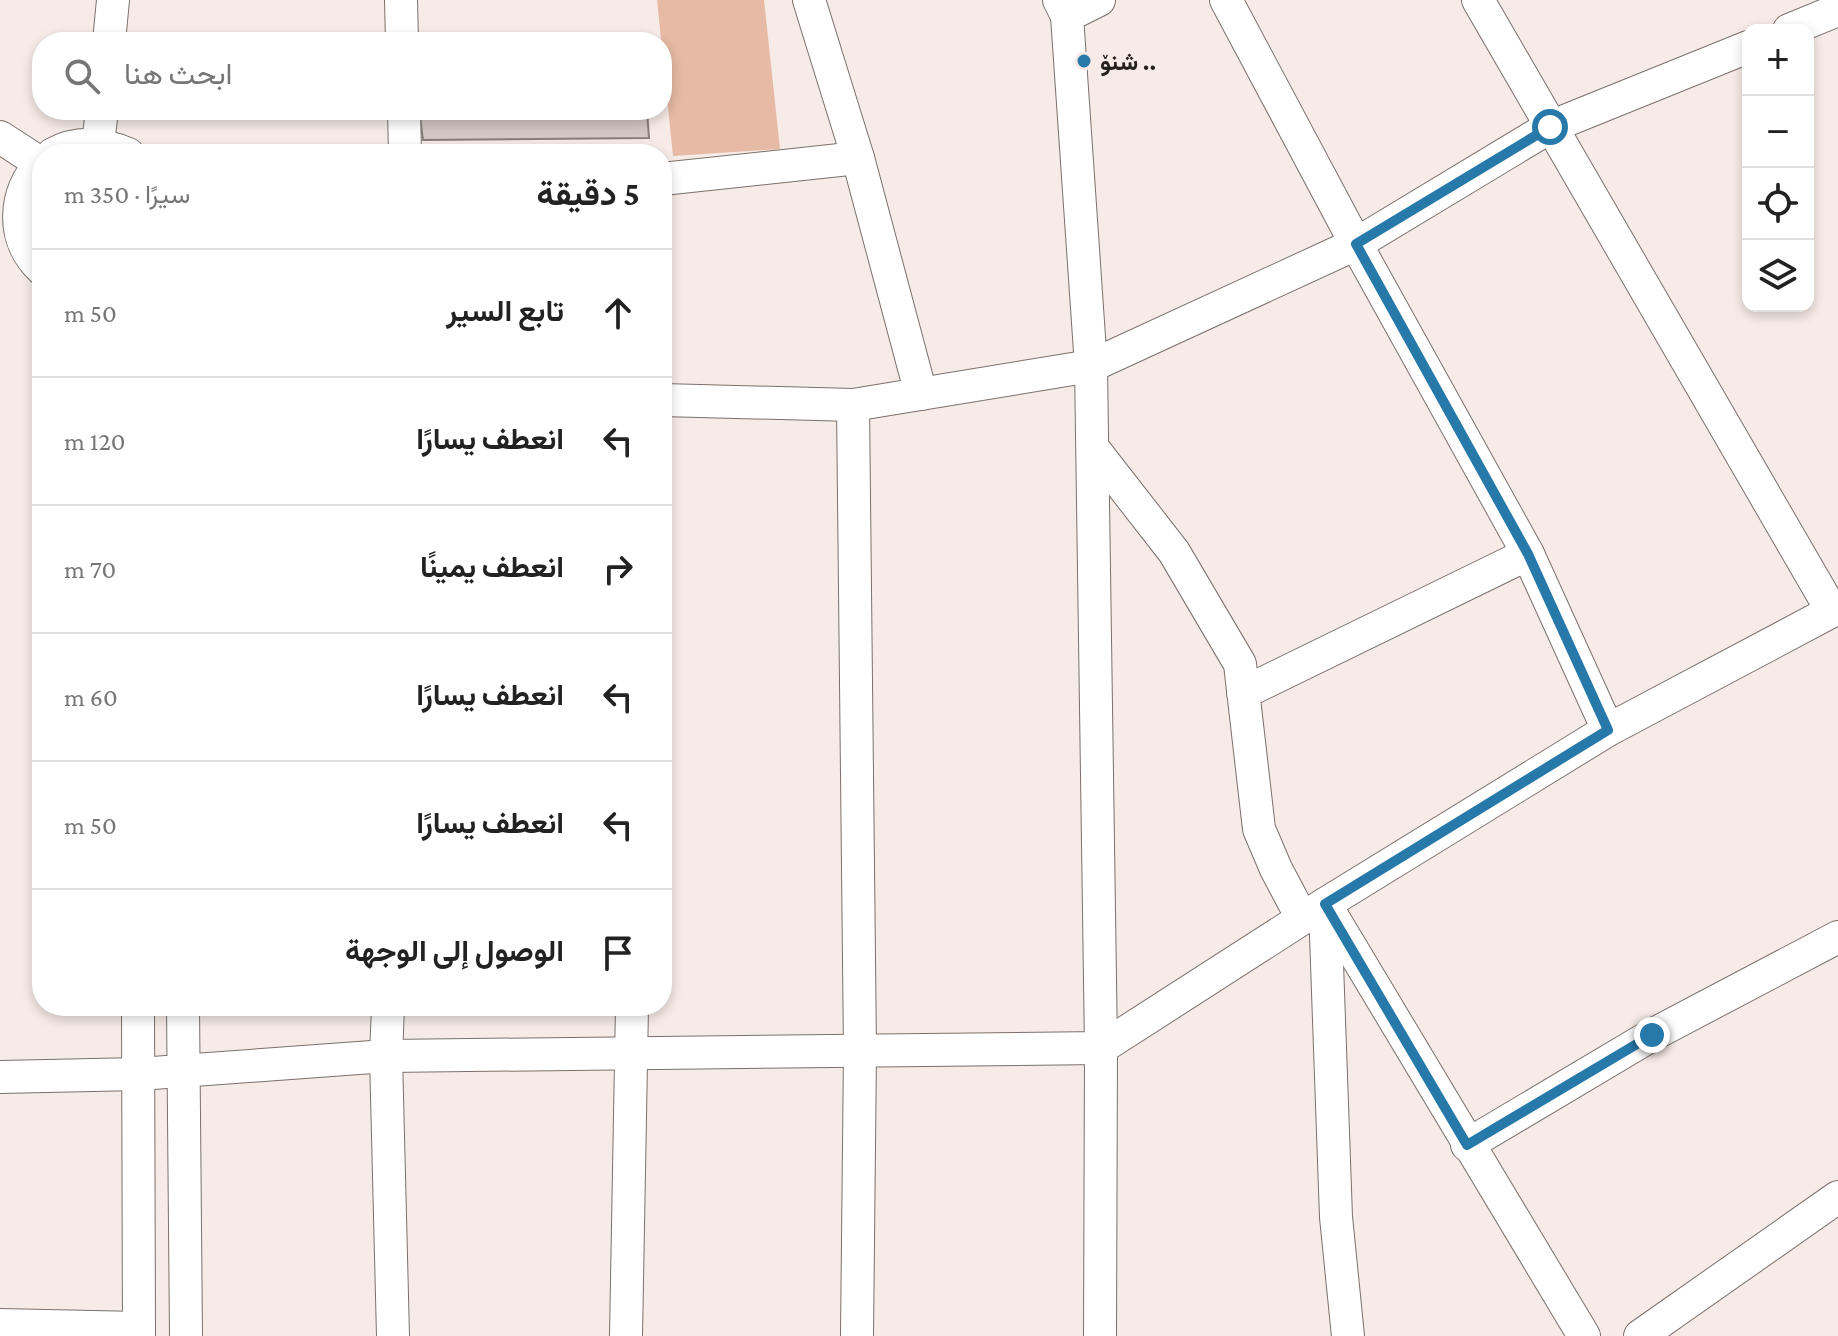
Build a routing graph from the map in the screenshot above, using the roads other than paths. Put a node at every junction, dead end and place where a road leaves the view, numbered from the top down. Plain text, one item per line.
1 (113, 0) edge
2 (401, 0) edge
3 (809, 0) edge
4 (1099, 0) edge
5 (1226, 0) edge
6 (1478, 0) edge
7 (1063, 8) edge
8 (1838, 10) edge
9 (1804, 24) edge
10 (110, 32) edge
11 (402, 32) edge
12 (1742, 49) edge
13 (101, 120) edge
14 (404, 120) edge
15 (1550, 127) junction
16 (0, 137) edge
17 (98, 144) edge
18 (405, 144) edge
19 (32, 153) edge
20 (858, 158) junction
21 (32, 175) edge
22 (672, 178) edge
23 (0, 208) edge
24 (20, 233) junction
25 (1356, 244) junction
26 (32, 257) edge
27 (1091, 366) junction
28 (921, 394) junction
29 (672, 400) edge
30 (853, 405) junction
31 (1093, 448) junction
32 (1528, 554) junction
33 (1835, 610) edge
34 (1243, 693) junction
35 (1608, 730) junction
36 (1314, 911) junction
37 (1838, 937) edge
38 (138, 1016) edge
39 (183, 1016) edge
40 (388, 1016) edge
41 (632, 1016) edge
42 (1101, 1048) junction
43 (860, 1051) junction
44 (632, 1054) junction
45 (386, 1056) junction
46 (183, 1070) junction
47 (139, 1074) junction
48 (0, 1077) edge
49 (1467, 1145) junction
50 (1838, 1197) edge
51 (0, 1325) edge
52 (139, 1332) edge
53 (186, 1336) edge
54 (393, 1336) edge
55 (626, 1336) edge
56 (857, 1336) edge
57 (1100, 1336) edge
58 (1348, 1336) edge
59 (1584, 1336) edge
60 (1640, 1336) edge

1 - 10 street
2 - 11 street
3 - 20 street
4 - 7 street
5 - 25 street
6 - 15 street
7 - 27 street
8 - 9 street
12 - 15 street
13 - 17 street
14 - 18 street
15 - 25 street
15 - 33 street
16 - 19 street
20 - 22 street
20 - 28 street
21 - 24 street
23 - 24 street
24 - 26 street
25 - 27 street
25 - 32 street
27 - 28 street
27 - 31 street
28 - 30 street
29 - 30 street
30 - 43 street
31 - 34 street
31 - 42 street
32 - 34 street
32 - 35 street
33 - 35 street
34 - 36 street
35 - 36 street
36 - 42 street
36 - 49 street
36 - 58 street
37 - 49 street
38 - 47 street
39 - 46 street
40 - 45 street
41 - 44 street
42 - 43 street
42 - 57 street
43 - 44 street
43 - 56 street
44 - 45 street
44 - 55 street
45 - 46 street
45 - 54 street
46 - 47 street
46 - 53 street
47 - 48 street
47 - 52 street
49 - 59 street
50 - 60 street
51 - 52 street

